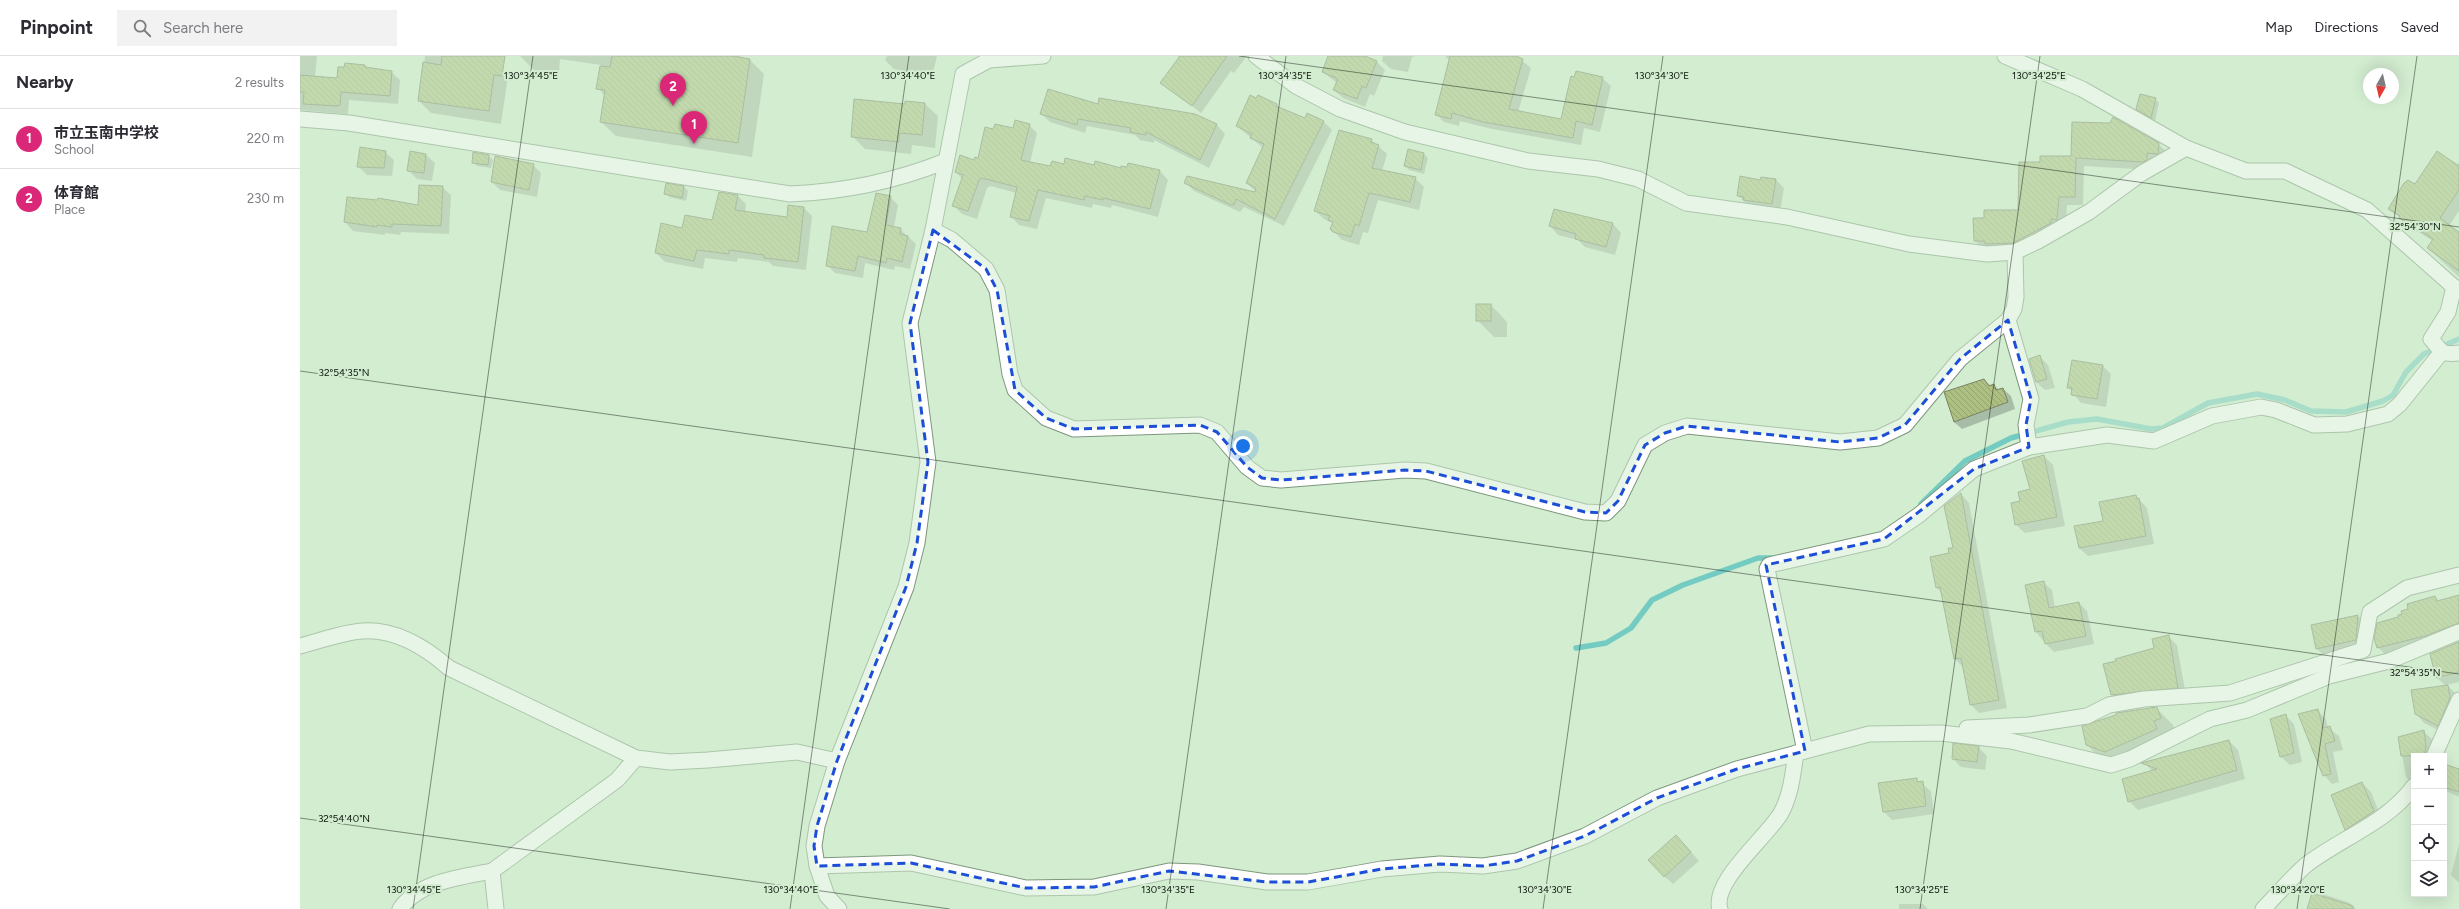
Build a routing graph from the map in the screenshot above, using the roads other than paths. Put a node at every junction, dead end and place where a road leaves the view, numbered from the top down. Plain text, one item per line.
1 (1043, 56) edge
2 (1256, 56) edge
3 (2006, 56) edge
4 (300, 119) edge
5 (2186, 148) junction
6 (946, 161) junction
7 (933, 230) junction
8 (2015, 252) junction
9 (2457, 288) edge
10 (2008, 320) junction
11 (2438, 348) junction
12 (2459, 353) edge
13 (2029, 444) junction
14 (2459, 575) edge
15 (2459, 632) edge
16 (300, 646) edge
17 (2459, 700) edge
18 (1941, 733) junction
19 (1800, 752) junction
20 (2435, 753) edge
21 (636, 758) junction
22 (837, 761) junction
23 (2412, 789) edge
24 (817, 866) junction
25 (492, 871) junction
26 (400, 909) edge
27 (496, 909) edge
28 (839, 909) edge
29 (1720, 909) edge
30 (2263, 909) edge

1 - 6 street
2 - 8 street
3 - 5 street
4 - 6 street
5 - 8 street
5 - 9 street
6 - 7 street
7 - 10 street
7 - 22 street
8 - 10 street
9 - 11 street
10 - 13 street
11 - 12 street
11 - 13 street
13 - 19 street
14 - 18 street
15 - 18 street
16 - 21 street
17 - 20 street
18 - 19 street
19 - 24 street
19 - 29 street
21 - 22 street
21 - 25 street
22 - 24 street
23 - 30 street
24 - 28 street
25 - 26 street
25 - 27 street

